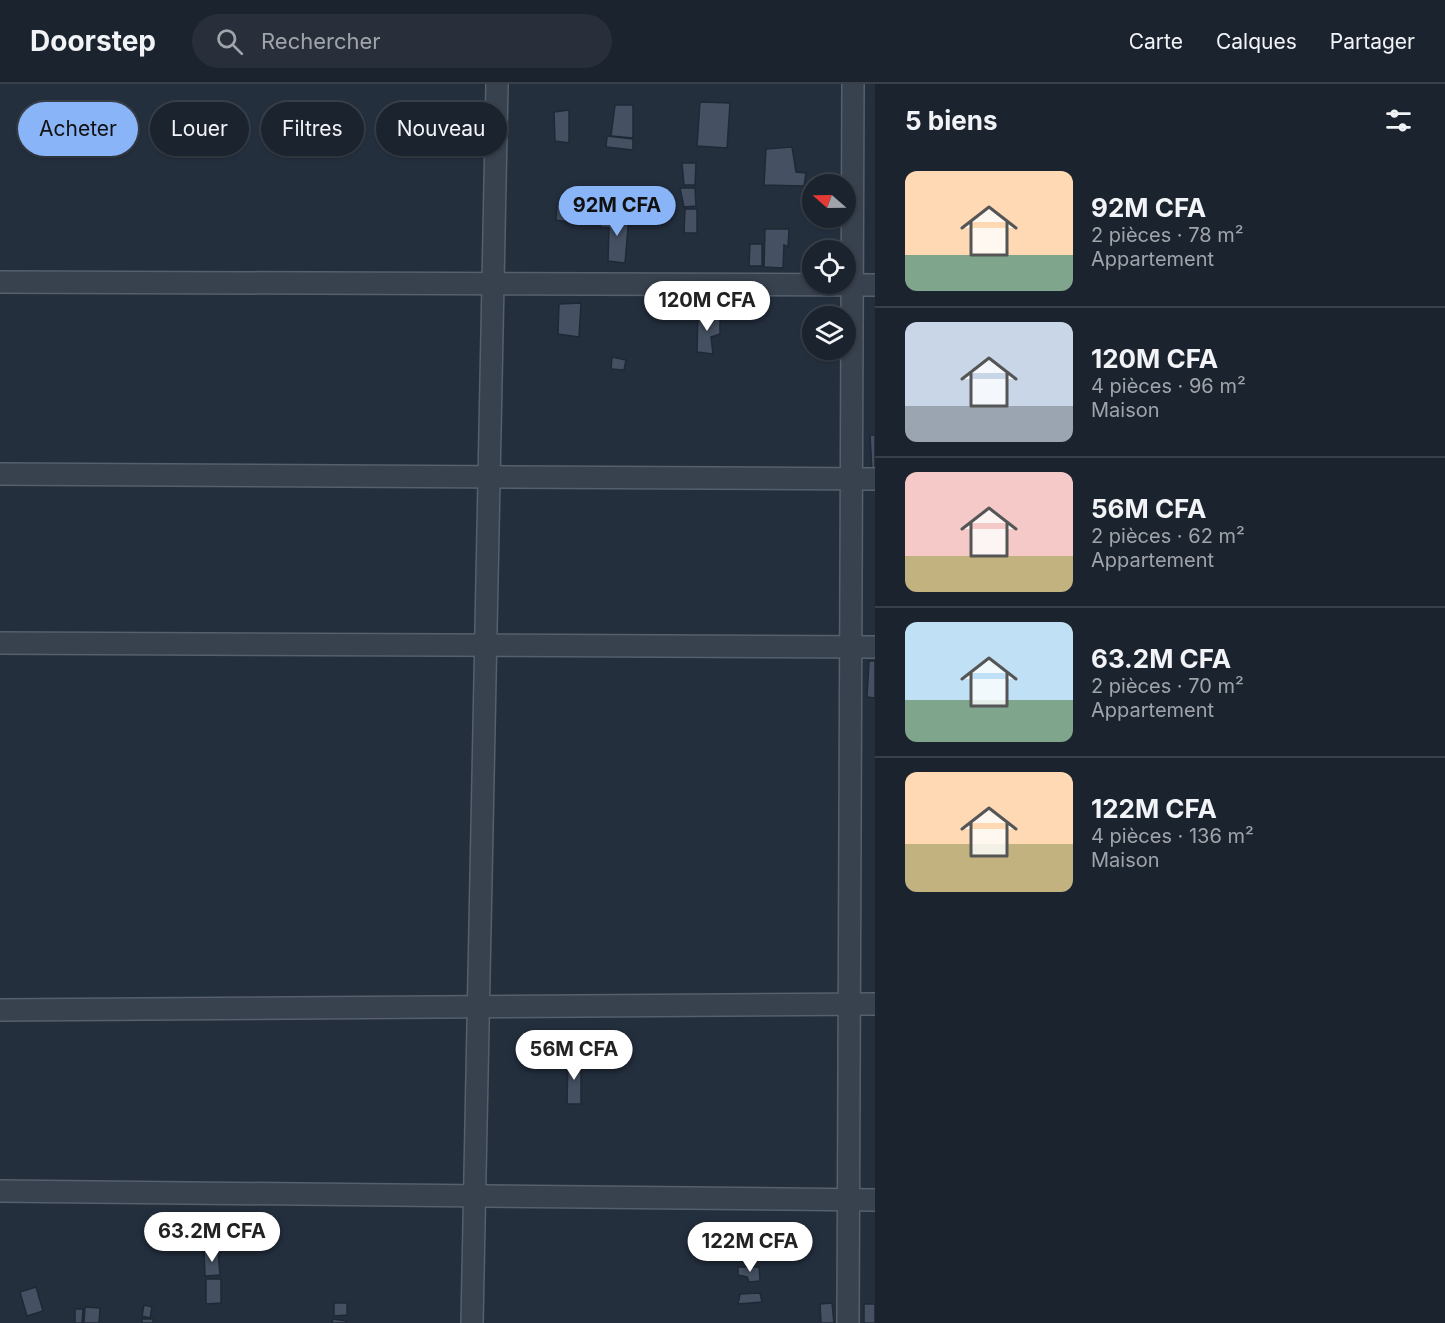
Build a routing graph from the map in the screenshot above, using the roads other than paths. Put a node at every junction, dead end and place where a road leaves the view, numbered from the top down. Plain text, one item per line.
1 (497, 84) edge
2 (853, 84) edge
3 (852, 240) edge
4 (0, 282) edge
5 (493, 283) junction
6 (802, 285) edge
7 (856, 285) edge
8 (875, 285) edge
9 (852, 294) edge
10 (0, 474) edge
11 (489, 476) junction
12 (852, 479) junction
13 (875, 479) edge
14 (0, 643) edge
15 (486, 645) junction
16 (851, 647) junction
17 (875, 647) edge
18 (849, 1004) junction
19 (875, 1004) edge
20 (478, 1006) junction
21 (0, 1010) edge
22 (0, 1191) edge
23 (474, 1196) junction
24 (848, 1200) junction
25 (875, 1200) edge
26 (472, 1323) edge
27 (848, 1323) edge

1 - 5 street
2 - 3 street
4 - 5 street
5 - 6 street
5 - 11 street
7 - 8 street
9 - 12 street
10 - 11 street
11 - 12 street
11 - 15 street
12 - 13 street
12 - 16 street
14 - 15 street
15 - 16 street
15 - 20 street
16 - 17 street
16 - 18 street
18 - 19 street
18 - 20 street
18 - 24 street
20 - 21 street
20 - 23 street
22 - 23 street
23 - 24 street
23 - 26 street
24 - 25 street
24 - 27 street

